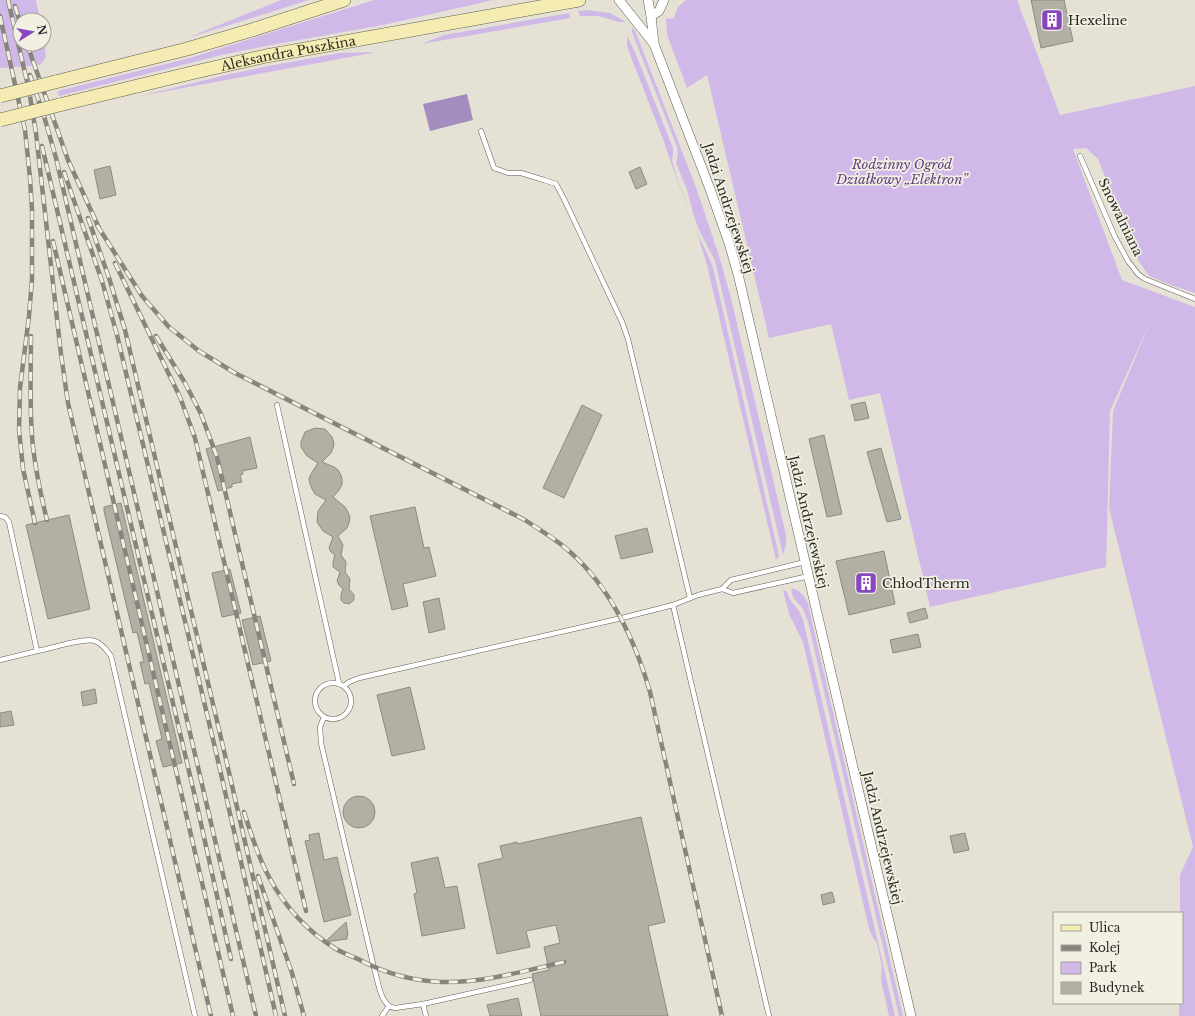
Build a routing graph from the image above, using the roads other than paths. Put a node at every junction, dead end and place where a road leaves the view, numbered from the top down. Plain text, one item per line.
1 (344, 0) edge
2 (578, 0) edge
3 (619, 0) edge
4 (648, 0) edge
5 (664, 0) edge
6 (651, 16) junction
7 (654, 44) junction
8 (0, 96) edge
9 (0, 120) edge
10 (481, 131) dead end
11 (1080, 156) dead end
12 (1195, 299) edge
13 (277, 405) dead end
14 (0, 516) edge
15 (806, 562) junction
16 (809, 576) junction
17 (722, 589) junction
18 (690, 598) junction
19 (673, 605) junction
20 (37, 651) junction
21 (0, 660) edge
22 (339, 683) junction
23 (344, 686) junction
24 (324, 716) junction
25 (530, 980) dead end
26 (423, 1004) junction
27 (389, 1006) junction
28 (195, 1016) edge
29 (382, 1016) edge
30 (426, 1016) edge
31 (770, 1016) edge
32 (910, 1016) edge

1 - 8 main road, Aleksandra Puszkina, bridge
2 - 9 main road, Aleksandra Puszkina, bridge
3 - 7 street, Jadzi Andrzejewskiej
4 - 6 street, Jadzi Andrzejewskiej
5 - 6 street
6 - 7 street, Jadzi Andrzejewskiej
7 - 15 street, Jadzi Andrzejewskiej
10 - 18 lane
11 - 12 lane, Snowalniana
13 - 22 lane
14 - 20 lane
15 - 16 street, Jadzi Andrzejewskiej
15 - 17 lane
16 - 17 lane
16 - 32 street, Jadzi Andrzejewskiej
17 - 18 lane
18 - 19 lane
19 - 23 lane
19 - 31 lane
20 - 21 lane
20 - 28 lane
22 - 23 lane
22 - 24 lane
23 - 24 lane
24 - 27 lane
25 - 26 lane
26 - 27 lane
26 - 30 lane
27 - 29 lane

